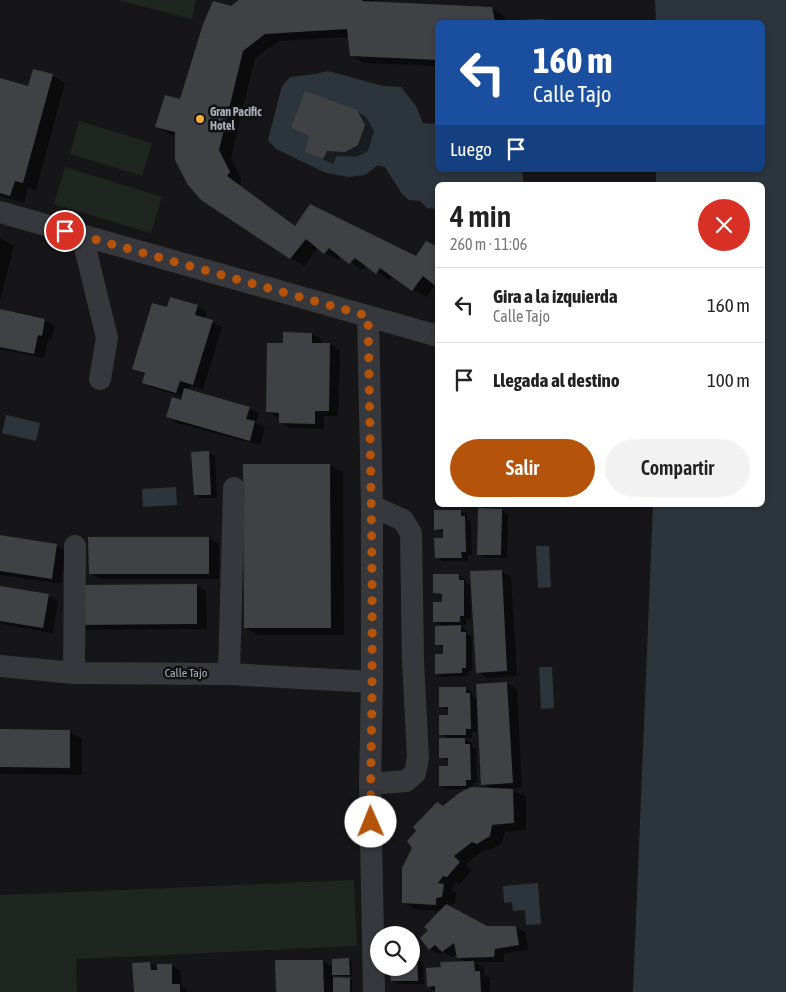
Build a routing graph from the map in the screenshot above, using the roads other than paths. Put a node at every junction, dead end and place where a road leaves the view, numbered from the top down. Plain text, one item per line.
1 (0, 212) edge
2 (82, 235) junction
3 (368, 316) junction
4 (435, 335) edge
5 (100, 379) dead end
6 (234, 488) dead end
7 (372, 506) junction
8 (76, 546) dead end
9 (0, 666) edge
10 (74, 673) junction
11 (229, 674) junction
12 (372, 682) junction
13 (370, 784) junction
14 (374, 992) edge

1 - 2 street
2 - 3 street
2 - 5 street
3 - 4 street
3 - 7 street
6 - 11 street
7 - 12 street
7 - 13 street
8 - 10 street
9 - 10 street, Calle Tajo
10 - 11 street, Calle Tajo
11 - 12 street, Calle Tajo
12 - 13 street
13 - 14 street

